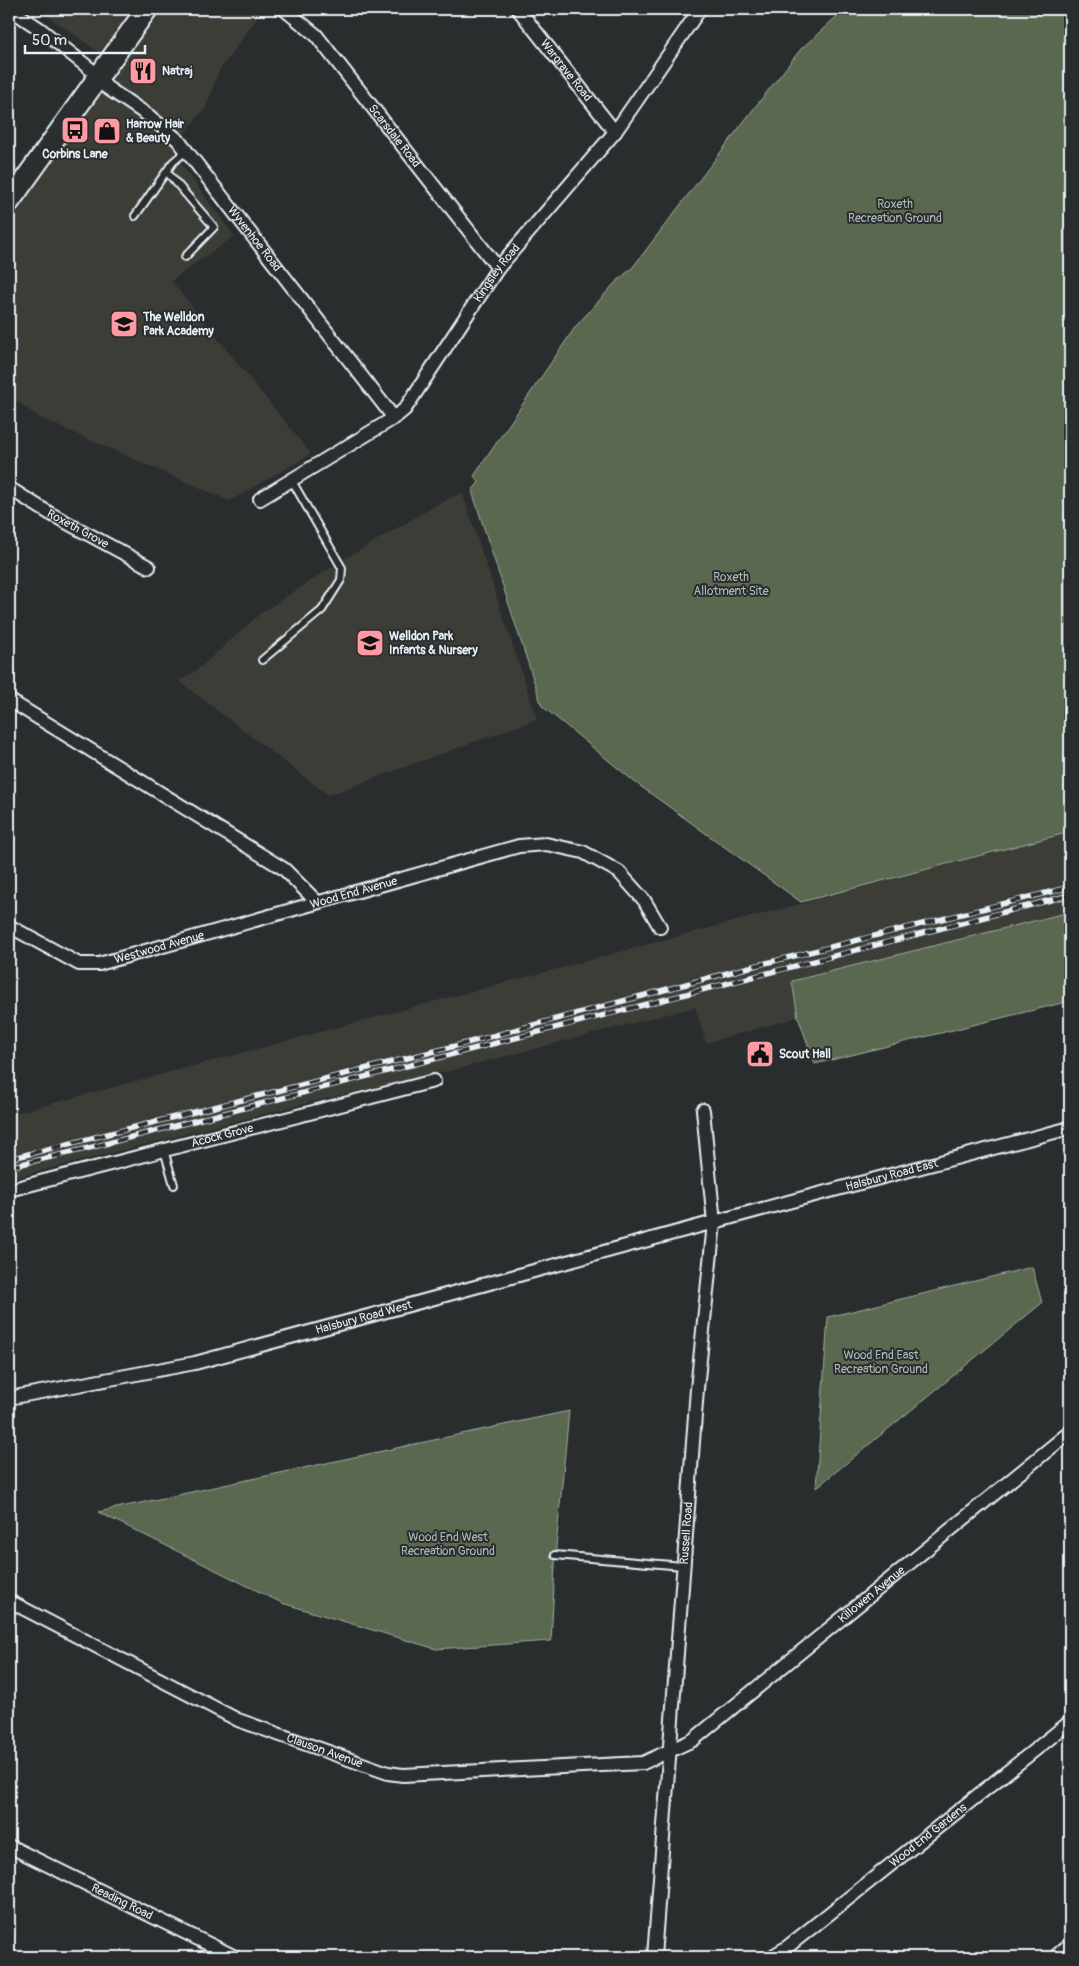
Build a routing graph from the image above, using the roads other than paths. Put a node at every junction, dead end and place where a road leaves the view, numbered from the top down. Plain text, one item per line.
1 (10, 9) edge
2 (147, 9) edge
3 (284, 9) edge
4 (518, 9) edge
5 (700, 9) edge
6 (99, 76) junction
7 (615, 132) junction
8 (186, 151) junction
9 (167, 172) junction
10 (9, 202) edge
11 (135, 216) dead end
12 (185, 257) dead end
13 (498, 268) junction
14 (394, 418) junction
15 (292, 481) junction
16 (9, 488) edge
17 (260, 498) dead end
18 (149, 567) dead end
19 (262, 660) dead end
20 (9, 700) edge
21 (316, 902) junction
22 (9, 926) edge
23 (660, 927) dead end
24 (434, 1081) dead end
25 (703, 1110) dead end
26 (1070, 1128) edge
27 (164, 1150) junction
28 (174, 1185) dead end
29 (9, 1190) edge
30 (714, 1223) junction
31 (9, 1398) edge
32 (1070, 1432) edge
33 (555, 1555) dead end
34 (683, 1566) junction
35 (9, 1601) edge
36 (1070, 1722) edge
37 (668, 1752) junction
38 (9, 1846) edge
39 (1070, 1944) edge
40 (789, 1953) edge
41 (235, 1957) edge
42 (654, 1957) edge
43 (771, 1957) edge
44 (1055, 1957) edge

1 - 6 street, Wyvenhoe Road
2 - 6 main road
3 - 13 street, Scarsdale Road
4 - 7 street, Wargrave Road
5 - 7 street, Kingsley Road
6 - 8 street, Wyvenhoe Road
6 - 10 main road
7 - 13 street, Kingsley Road
8 - 9 lane
8 - 14 street, Wyvenhoe Road
9 - 11 lane
9 - 12 lane
13 - 14 street, Kingsley Road
14 - 15 street, Kingsley Road
15 - 17 street, Kingsley Road
15 - 19 lane
16 - 18 street, Roxeth Grove
20 - 21 street, Wood End Avenue
21 - 22 street, Westwood Avenue
21 - 23 street, Wood End Avenue
24 - 27 street, Acock Grove
25 - 30 street, Russell Road
26 - 30 street, Halsbury Road East
27 - 28 lane
27 - 29 street, Acock Grove
30 - 31 street, Halsbury Road West
30 - 34 street, Russell Road
32 - 37 street, Killowen Avenue
33 - 34 lane
34 - 37 street, Russell Road
35 - 37 street, Clauson Avenue
36 - 40 street, Wood End Gardens
37 - 42 street, Russell Road
38 - 41 street, Reading Road
39 - 44 street
40 - 43 street, Wood End Gardens

